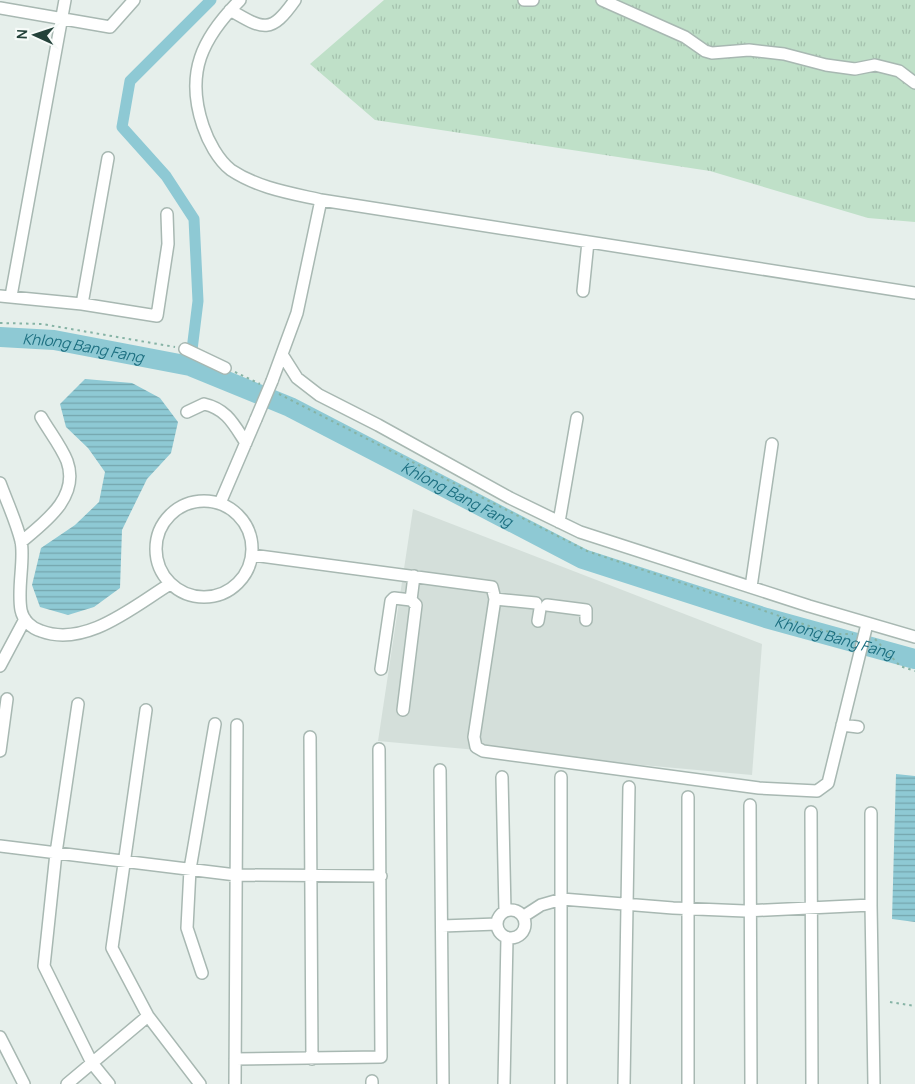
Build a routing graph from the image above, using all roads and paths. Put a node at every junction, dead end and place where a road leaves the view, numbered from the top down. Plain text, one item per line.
1 (65, 0) edge
2 (134, 0) edge
3 (240, 0) edge
4 (295, 0) edge
5 (524, 0) edge
6 (533, 0) edge
7 (602, 0) edge
8 (0, 8) edge
9 (230, 10) junction
10 (62, 18) junction
11 (915, 82) edge
12 (108, 158) dead end
13 (320, 200) junction
14 (167, 214) dead end
15 (588, 242) junction
16 (583, 292) dead end
17 (915, 293) edge
18 (5, 296) edge
19 (82, 304) junction
20 (0, 323) edge
21 (185, 349) joint
22 (283, 356) junction
23 (225, 368) dead end
24 (187, 412) dead end
25 (41, 417) dead end
26 (577, 418) dead end
27 (246, 443) junction
28 (772, 444) dead end
29 (0, 483) edge
30 (220, 503) junction
31 (559, 522) junction
32 (21, 542) junction
33 (252, 555) junction
34 (414, 576) junction
35 (170, 584) junction
36 (751, 587) junction
37 (496, 598) junction
38 (411, 600) junction
39 (25, 619) junction
40 (586, 620) dead end
41 (867, 624) junction
42 (915, 637) edge
43 (875, 640) dead end
44 (0, 666) edge
45 (381, 669) dead end
46 (915, 671) edge
47 (7, 699) dead end
48 (78, 704) dead end
49 (146, 710) dead end
50 (403, 710) dead end
51 (214, 724) dead end
52 (237, 725) dead end
53 (842, 725) junction
54 (858, 727) dead end
55 (310, 737) dead end
56 (379, 749) dead end
57 (0, 751) edge
58 (440, 770) dead end
59 (562, 776) dead end
60 (502, 777) dead end
61 (629, 787) dead end
62 (688, 796) dead end
63 (750, 805) dead end
64 (811, 812) dead end
65 (871, 813) dead end
66 (0, 846) edge
67 (56, 853) junction
68 (123, 861) junction
69 (190, 869) junction
70 (236, 875) junction
71 (310, 876) junction
72 (381, 876) junction
73 (562, 899) junction
74 (627, 904) junction
75 (871, 905) junction
76 (688, 908) junction
77 (811, 908) junction
78 (750, 910) junction
79 (505, 911) junction
80 (524, 916) junction
81 (497, 924) junction
82 (442, 926) junction
83 (508, 938) junction
84 (202, 973) dead end
85 (890, 1002) dead end
86 (915, 1006) edge
87 (148, 1016) junction
88 (0, 1037) edge
89 (235, 1059) junction
90 (312, 1059) junction
91 (92, 1063) junction
92 (24, 1084) edge
93 (68, 1084) edge
94 (109, 1084) edge
95 (200, 1084) edge
96 (235, 1084) edge
97 (443, 1084) edge
98 (504, 1084) edge
99 (561, 1084) edge
100 (624, 1084) edge
101 (688, 1084) edge
102 (751, 1084) edge
103 (812, 1084) edge
104 (874, 1084) edge

1 - 10 street
2 - 10 street
3 - 9 street
4 - 9 street
5 - 6 street
7 - 11 street
8 - 10 street
9 - 13 street
10 - 18 street
12 - 19 street
13 - 15 street
13 - 22 street
14 - 19 street
15 - 16 street
15 - 17 street
18 - 19 street
20 - 21 path
21 - 23 street
22 - 27 street, bridge
22 - 31 street
24 - 27 street
25 - 32 street
26 - 31 street
27 - 30 street
28 - 36 street
29 - 32 street
30 - 33 street
30 - 35 street
31 - 36 street
32 - 39 street
33 - 34 street
33 - 35 street
34 - 37 street
34 - 38 street
35 - 39 street
36 - 41 street
37 - 40 street
37 - 53 street
38 - 45 street
38 - 50 street
39 - 44 street
41 - 42 street
41 - 53 street
43 - 46 path
47 - 57 street
48 - 67 street
49 - 68 street
51 - 69 street
52 - 70 street
53 - 54 street
55 - 71 street
56 - 72 street
58 - 82 street
59 - 73 street
60 - 79 street
61 - 74 street
62 - 76 street
63 - 78 street
64 - 77 street
65 - 75 street
66 - 67 street
67 - 68 street
67 - 91 street
68 - 69 street
68 - 87 street
69 - 70 street
69 - 84 street
70 - 71 street
70 - 89 street
71 - 72 street
71 - 90 street
72 - 90 street
73 - 74 street
73 - 80 street
73 - 99 street
74 - 76 street
74 - 100 street
75 - 77 street
75 - 104 street
76 - 78 street
76 - 101 street
77 - 78 street
77 - 103 street
78 - 102 street
79 - 80 street
79 - 81 street
80 - 83 street
81 - 82 street
81 - 83 street
82 - 97 street
83 - 98 street
85 - 86 path
87 - 91 street
87 - 95 street
88 - 92 street
89 - 90 street
89 - 96 street
91 - 93 street
91 - 94 street

